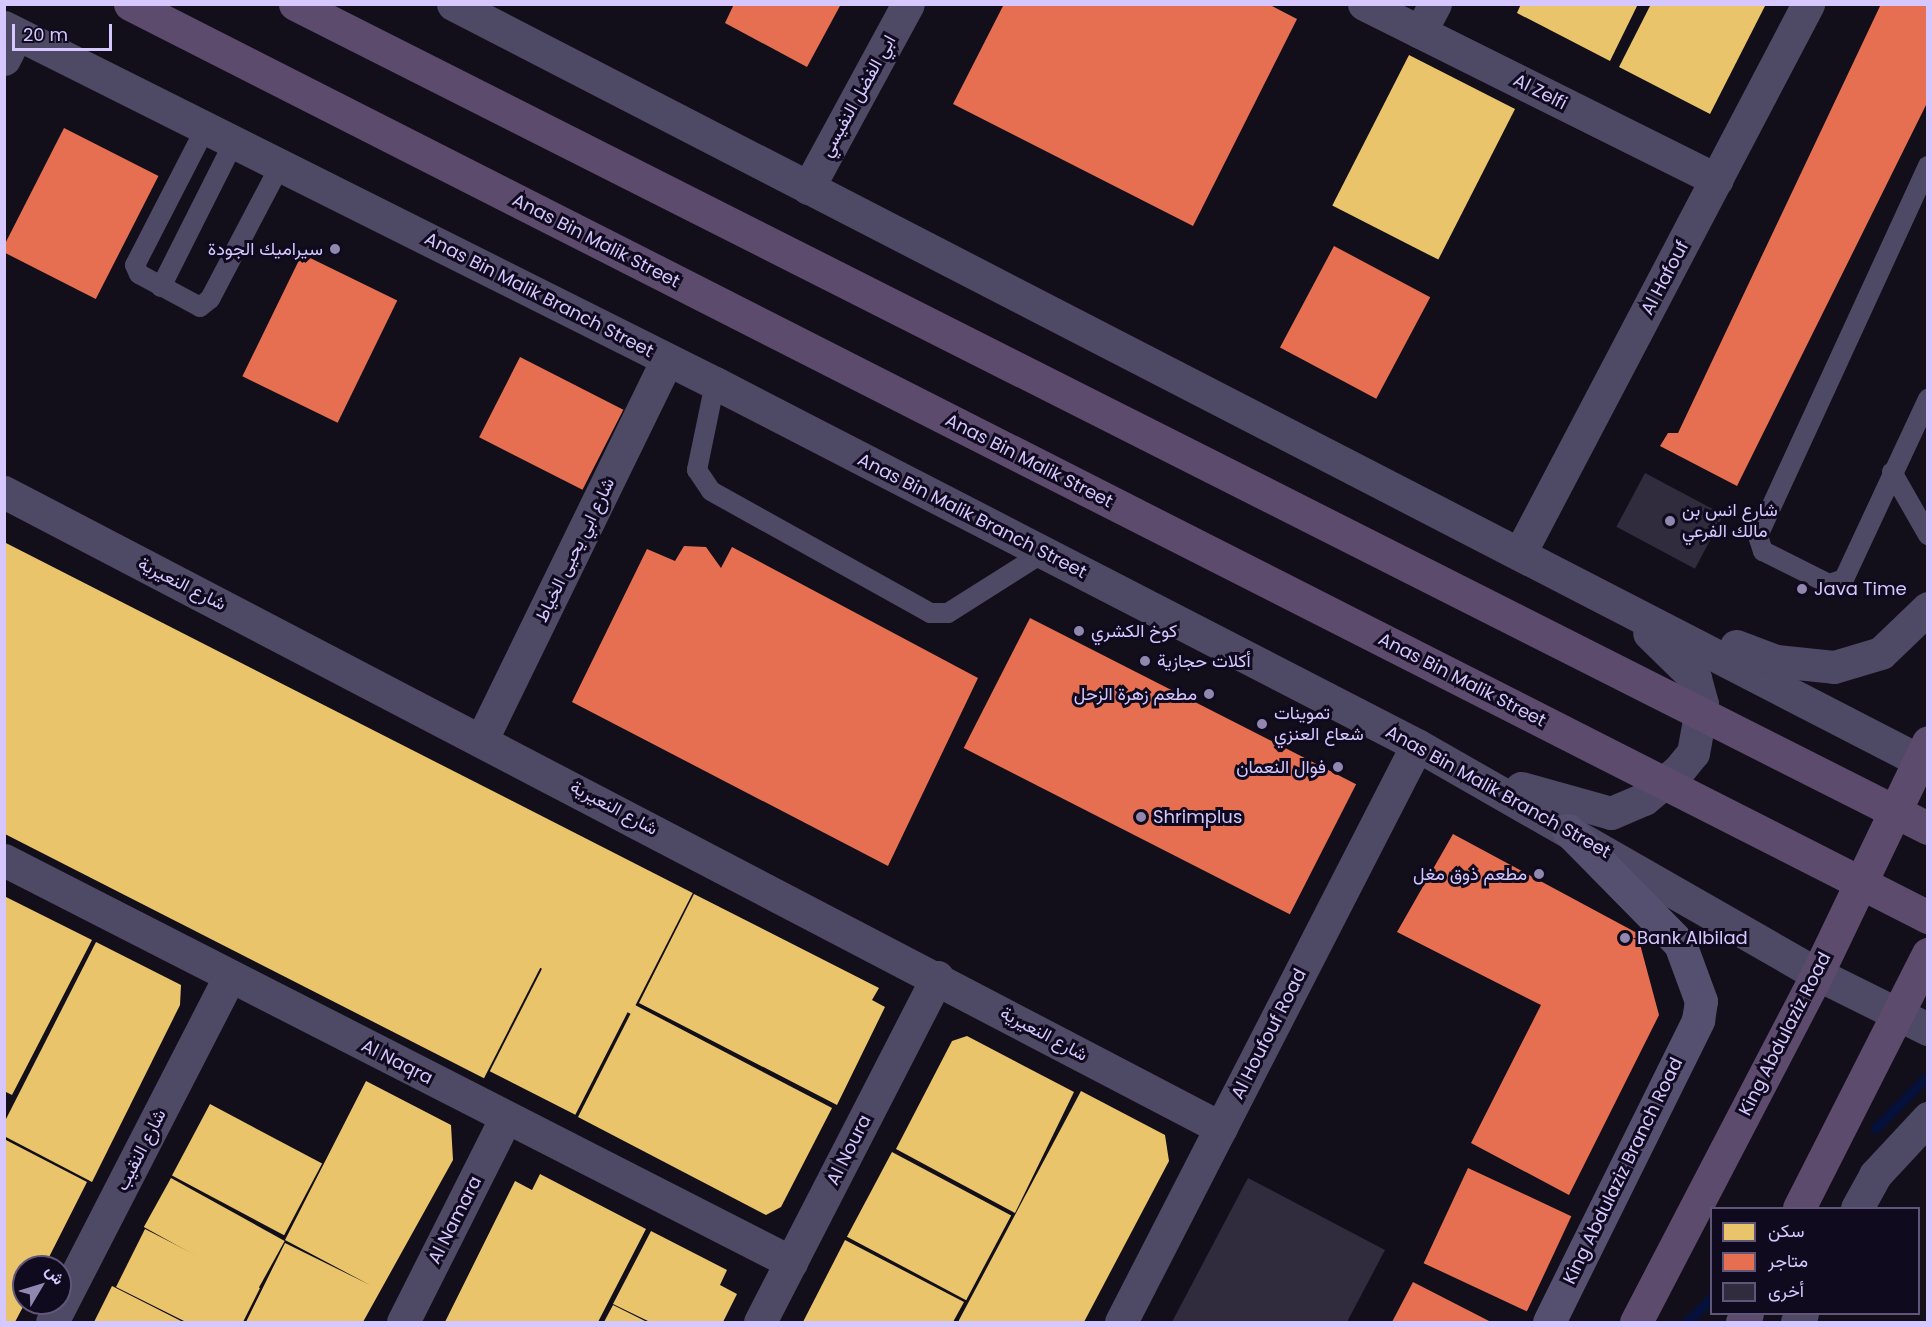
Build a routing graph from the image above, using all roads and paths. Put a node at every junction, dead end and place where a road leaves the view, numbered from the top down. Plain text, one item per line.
1 (130, 4) edge
2 (296, 4) edge
3 (453, 4) edge
4 (908, 4) edge
5 (1364, 4) edge
6 (1808, 4) edge
7 (1427, 18) edge
8 (9, 40) edge
9 (220, 135) junction
10 (281, 164) junction
11 (1928, 166) edge
12 (1717, 180) junction
13 (808, 188) junction
14 (161, 287) junction
15 (668, 360) junction
16 (715, 383) junction
17 (1928, 399) edge
18 (1920, 429) edge
19 (1892, 472) junction
20 (4, 492) edge
21 (1928, 535) edge
22 (1521, 551) junction
23 (1043, 553) junction
24 (1589, 590) junction
25 (1928, 608) edge
26 (482, 739) junction
27 (1417, 745) junction
28 (1924, 755) edge
29 (1470, 773) junction
30 (1928, 828) edge
31 (1568, 830) junction
32 (4, 860) edge
33 (1928, 917) edge
34 (1928, 954) edge
35 (1817, 974) junction
36 (229, 977) junction
37 (937, 977) junction
38 (1897, 1014) junction
39 (1928, 1029) edge
40 (506, 1117) junction
41 (1928, 1118) edge
42 (1221, 1128) junction
43 (1800, 1207) edge
44 (1858, 1207) edge
45 (791, 1262) junction
46 (52, 1323) edge
47 (403, 1323) edge
48 (760, 1323) edge
49 (1121, 1323) edge
50 (1549, 1323) edge
51 (1636, 1323) edge

1 - 33 main road, Anas Bin Malik Street
2 - 30 main road
3 - 13 street
4 - 13 street, ابي الفضل النفيسي
5 - 7 street, Al Zelfi
6 - 12 street, Al Hafouf
7 - 12 street, Al Zelfi
8 - 9 street, Anas Bin Malik Branch Street
9 - 10 street, Anas Bin Malik Branch Street
9 - 14 lane
9 - 14 lane
10 - 14 lane
10 - 15 street, Anas Bin Malik Branch Street
11 - 19 lane
12 - 22 street, Al Hafouf
13 - 22 street
15 - 16 street, Anas Bin Malik Branch Street
15 - 26 street, شارع ابي يحيى الخياط
16 - 23 street, Anas Bin Malik Branch Street
16 - 23 lane
17 - 18 lane
18 - 19 lane
19 - 21 lane
20 - 26 street, شارع النعيرية
22 - 24 street
23 - 27 street, Anas Bin Malik Branch Street
24 - 25 street
24 - 28 street
24 - 29 street
26 - 37 street, شارع النعيرية
27 - 29 street, Anas Bin Malik Branch Street
27 - 42 street, Al Houfouf Road
28 - 35 main road, King Abdulaziz Road
29 - 31 street, Anas Bin Malik Branch Street
31 - 35 street, Anas Bin Malik Branch Street
31 - 50 main road, King Abdulaziz Branch Road
32 - 36 street, Al Naqra
34 - 38 main road
35 - 38 street, Anas Bin Malik Branch Street
35 - 51 main road, King Abdulaziz Road
36 - 40 street, Al Naqra
36 - 46 street, شارع النقيب
37 - 42 street, شارع النعيرية
37 - 45 street, Al Noura
38 - 39 street, Anas Bin Malik Branch Street
38 - 43 main road
40 - 45 street, Al Naqra
40 - 47 street, Al Namara
41 - 44 street
42 - 49 street, Al Houfouf Road
45 - 48 street, Al Noura

